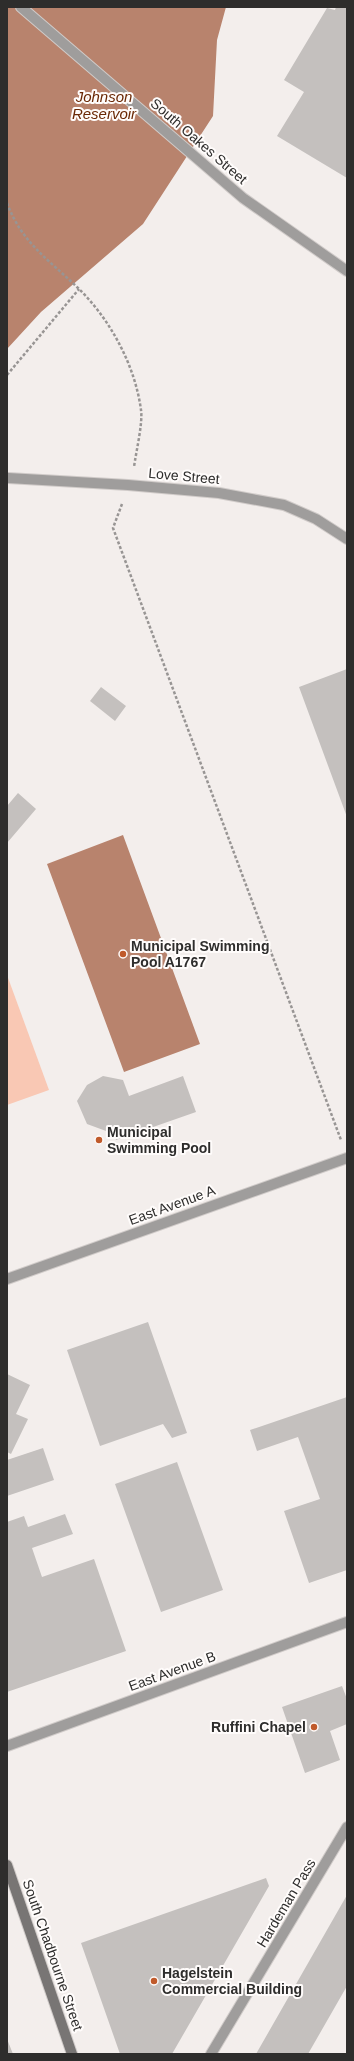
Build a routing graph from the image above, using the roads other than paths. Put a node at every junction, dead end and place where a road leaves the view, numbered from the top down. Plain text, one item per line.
1 (21, 7) edge
2 (347, 271) edge
3 (8, 478) dead end
4 (347, 539) edge
5 (347, 1158) edge
6 (7, 1279) edge
7 (347, 1622) edge
8 (7, 1746) edge
9 (347, 1828) edge
10 (7, 1865) edge
11 (72, 2054) edge
12 (211, 2054) edge

1 - 2 street, South Oakes Street
3 - 4 street, Love Street
5 - 6 street, East Avenue A
7 - 8 street, East Avenue B
9 - 12 street, Hardeman Pass
10 - 11 main road, South Chadbourne Street

